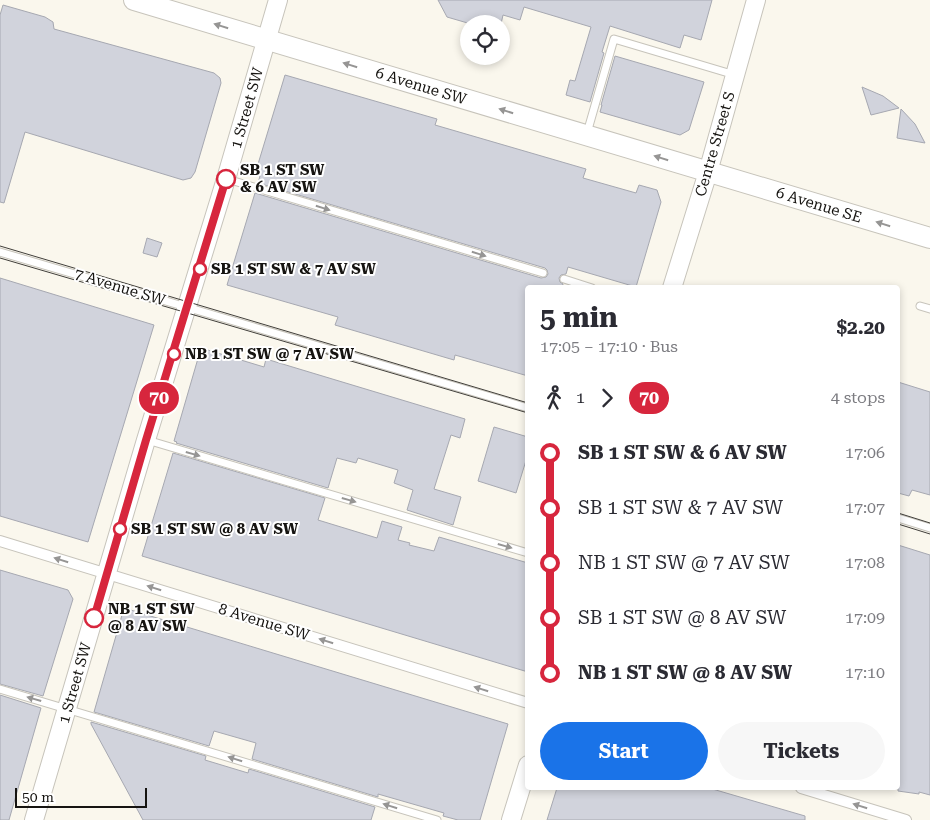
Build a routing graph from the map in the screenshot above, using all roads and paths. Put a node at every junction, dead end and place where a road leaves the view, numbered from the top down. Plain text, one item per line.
1 (134, 0) edge
2 (278, 0) edge
3 (756, 0) edge
4 (267, 40) junction
5 (735, 75) junction
6 (587, 136) junction
7 (708, 172) junction
8 (226, 179) junction
9 (930, 238) edge
10 (0, 252) edge
11 (543, 273) dead end
12 (564, 279) dead end
13 (583, 285) edge
14 (673, 285) edge
15 (920, 306) dead end
16 (188, 308) junction
17 (930, 309) edge
18 (525, 407) edge
19 (146, 440) junction
20 (900, 519) edge
21 (930, 528) edge
22 (0, 541) edge
23 (525, 552) edge
24 (107, 574) junction
25 (0, 689) edge
26 (525, 702) edge
27 (68, 708) junction
28 (525, 775) edge
29 (808, 790) edge
30 (34, 820) edge
31 (437, 820) edge
32 (511, 820) edge
33 (906, 820) edge

4 -> 1 main road, 6 Avenue SW
2 - 4 street, 1 Street SW
3 - 5 street, Centre Street S
6 -> 4 main road, 6 Avenue SW
4 - 8 street, 1 Street SW
5 - 6 lane
5 - 7 street, Centre Street S
7 -> 6 main road, 6 Avenue SW
9 -> 7 main road, 6 Avenue SE
7 - 14 street, Centre Street S
8 -> 11 lane
8 - 16 street, 1 Street SW
10 - 16 lane, 7 Avenue SW
12 - 13 lane
15 - 17 lane
16 - 18 lane, 7 Avenue SW
16 - 19 street, 1 Street SW
19 -> 23 lane
19 - 24 street, 1 Street SW
20 - 21 lane
24 -> 22 street, 8 Avenue SW
26 -> 24 street, 8 Avenue SW
24 - 27 street, 1 Street SW
27 -> 25 lane
27 - 30 street, 1 Street SW
31 -> 27 lane
28 - 32 street
33 -> 29 street

